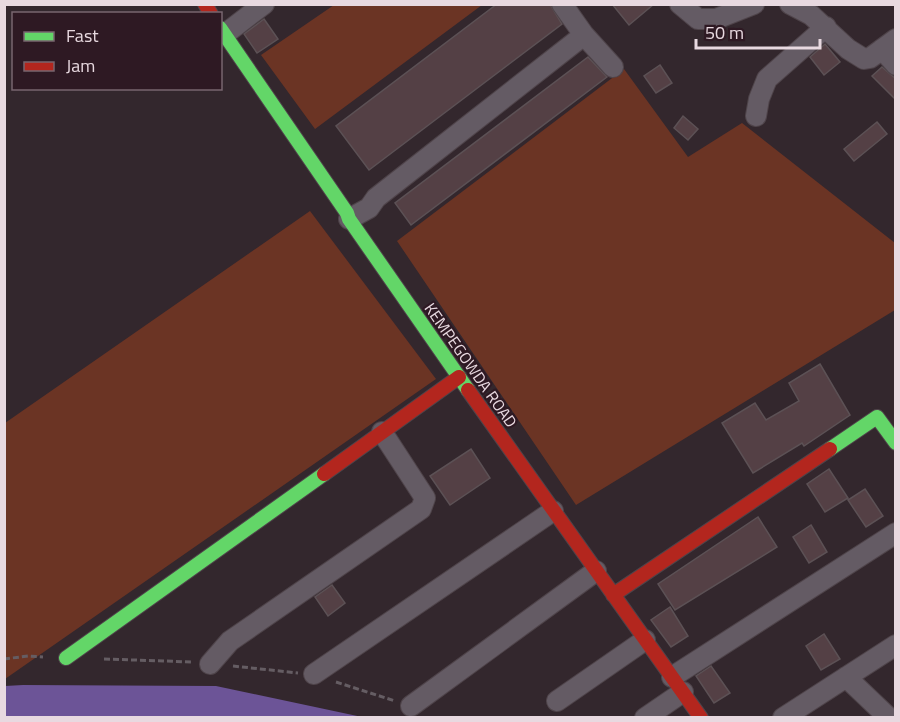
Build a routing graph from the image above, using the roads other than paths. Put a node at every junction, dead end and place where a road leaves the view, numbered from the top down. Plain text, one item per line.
1 (264, 4) edge
2 (562, 4) edge
3 (680, 4) edge
4 (754, 4) edge
5 (795, 5) edge
6 (826, 27) junction
7 (223, 31) edge
8 (584, 35) junction
9 (889, 44) edge
10 (896, 65) edge
11 (613, 67) dead end
12 (756, 116) dead end
13 (348, 216) junction
14 (459, 377) junction
15 (382, 432) junction
16 (896, 443) edge
17 (554, 511) junction
18 (896, 532) edge
19 (596, 572) junction
20 (613, 596) junction
21 (645, 639) junction
22 (896, 645) edge
23 (66, 658) dead end
24 (210, 664) dead end
25 (314, 674) dead end
26 (846, 677) junction
27 (677, 685) junction
28 (557, 701) dead end
29 (411, 706) dead end
30 (645, 717) edge
31 (701, 717) edge
32 (783, 717) edge
33 (889, 717) edge

1 - 7 street
2 - 8 street
3 - 4 street
5 - 6 street
6 - 9 street
6 - 12 street
7 - 13 street, KEMPEGOWDA ROAD
8 - 11 street
8 - 13 street
9 - 10 street
13 - 14 street, KEMPEGOWDA ROAD
14 - 15 street
14 - 17 street, KEMPEGOWDA ROAD
15 - 23 street
15 - 24 street
16 - 20 street
17 - 19 street, KEMPEGOWDA ROAD
17 - 25 street
18 - 27 street
19 - 20 street, KEMPEGOWDA ROAD
19 - 29 street
20 - 21 street, KEMPEGOWDA ROAD
21 - 27 street, KEMPEGOWDA ROAD
21 - 28 street
22 - 26 street
26 - 32 street
26 - 33 street
27 - 30 street
27 - 31 street, KEMPEGOWDA ROAD

